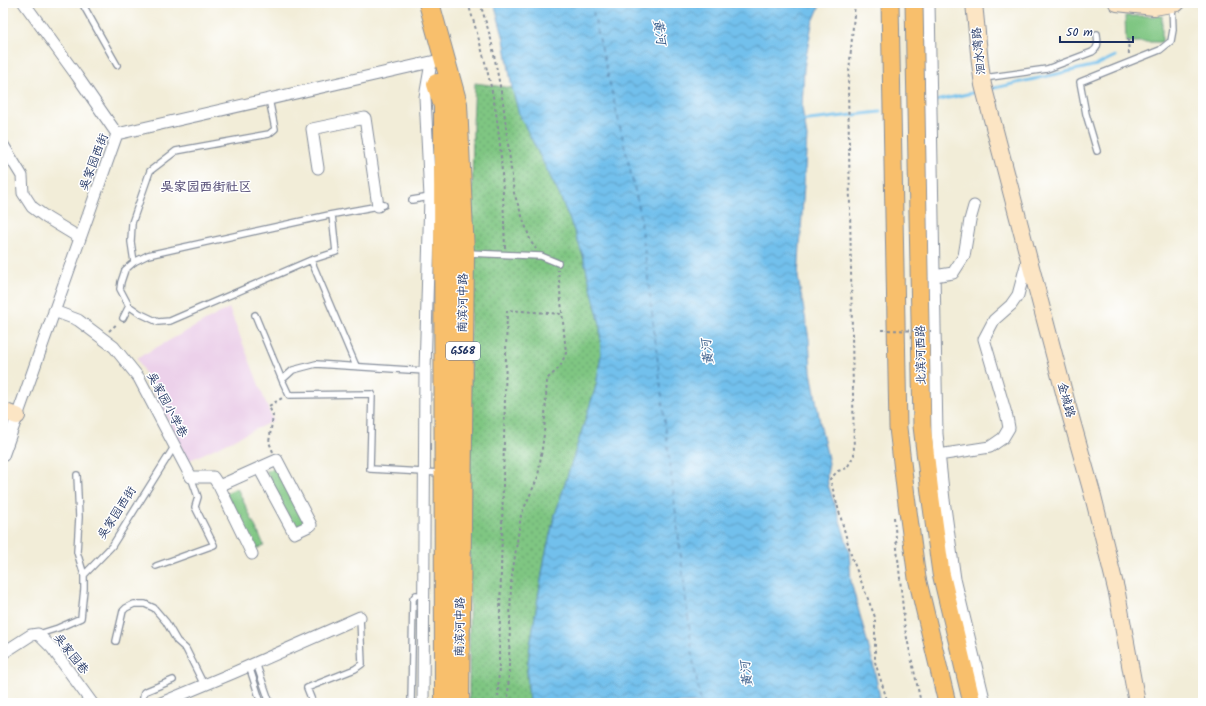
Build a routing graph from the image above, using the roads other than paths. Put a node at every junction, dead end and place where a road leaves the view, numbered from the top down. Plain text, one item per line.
1 (24, 3) edge
2 (82, 3) edge
3 (414, 3) edge
4 (429, 3) edge
5 (890, 3) edge
6 (914, 3) edge
7 (929, 3) edge
8 (974, 3) edge
9 (1117, 3) edge
10 (1174, 4) edge
11 (1097, 34) dead end
12 (438, 61) junction
13 (117, 65) dead end
14 (984, 87) junction
15 (269, 99) junction
16 (117, 134) junction
17 (3, 145) edge
18 (1097, 151) dead end
19 (318, 168) dead end
20 (430, 197) junction
21 (412, 200) dead end
22 (381, 206) joint
23 (974, 206) dead end
24 (332, 214) junction
25 (80, 238) junction
26 (464, 253) junction
27 (1029, 257) junction
28 (311, 260) junction
29 (134, 262) junction
30 (558, 262) road end
31 (934, 276) junction
32 (129, 306) junction
33 (54, 310) junction
34 (255, 315) dead end
35 (123, 318) road end
36 (356, 366) junction
37 (426, 371) junction
38 (282, 380) junction
39 (10, 413) edge
40 (174, 447) junction
41 (3, 456) edge
42 (932, 456) junction
43 (259, 468) junction
44 (425, 472) junction
45 (445, 473) junction
46 (77, 475) dead end
47 (190, 477) junction
48 (219, 486) junction
49 (252, 554) dead end
50 (156, 566) dead end
51 (84, 575) junction
52 (424, 596) junction
53 (360, 618) joint
54 (38, 634) junction
55 (116, 641) dead end
56 (3, 653) edge
57 (252, 665) junction
58 (173, 680) dead end
59 (204, 685) junction
60 (92, 703) edge
61 (144, 703) edge
62 (160, 703) edge
63 (262, 703) edge
64 (270, 703) edge
65 (313, 703) edge
66 (411, 703) edge
67 (423, 703) edge
68 (445, 703) edge
69 (459, 703) edge
70 (948, 703) edge
71 (972, 703) edge
72 (985, 703) edge
73 (1137, 703) edge

1 - 16 street
2 - 13 lane
3 - 12 highway, 南滨河中路 / G568
4 - 12 highway, 南滨河中路 / G568
5 - 70 main road, 北滨河西路
6 - 42 main road, 北滨河西路
7 - 31 street
8 - 14 street, 洄水湾路
9 - 10 street
10 - 18 lane
11 - 14 lane
12 - 15 street, 吴家园西街
12 - 20 street
12 - 26 highway, 南滨河中路 / G568
12 - 45 highway, 南滨河中路 / G568
14 - 27 street, 金城路
15 - 16 street, 吴家园西街
15 - 29 lane
16 - 25 street, 吴家园西街
17 - 25 street
19 - 22 street
20 - 21 lane
20 - 37 street
22 - 24 lane
23 - 31 street
24 - 28 lane
24 - 29 lane
25 - 33 street, 吴家园西街
26 - 30 lane
26 - 69 highway, 南滨河中路 / G568
27 - 42 street
27 - 73 street, 金城路
28 - 32 lane
28 - 36 lane
29 - 32 lane
31 - 42 street
32 - 35 lane
33 - 39 street, 吴家园西街
33 - 40 street, 吴家园小学巷
34 - 38 lane
36 - 37 lane
36 - 38 lane
37 - 44 street
38 - 44 lane
39 - 41 street, 吴家园西街
40 - 47 street, 吴家园小学巷
40 - 51 lane, 吴家园西街
42 - 71 main road, 北滨河西路
42 - 72 street
43 - 43 street
43 - 48 street
44 - 45 lane
44 - 52 street
45 - 68 highway, 南滨河中路 / G568
46 - 51 lane
47 - 48 street
47 - 50 lane
48 - 49 street
51 - 54 lane
52 - 66 lane
52 - 67 street
53 - 57 street
53 - 65 lane
54 - 56 street, 吴家园巷
54 - 60 street, 吴家园巷
55 - 59 lane
57 - 59 street
57 - 63 lane
57 - 64 lane
58 - 61 lane
59 - 62 street

